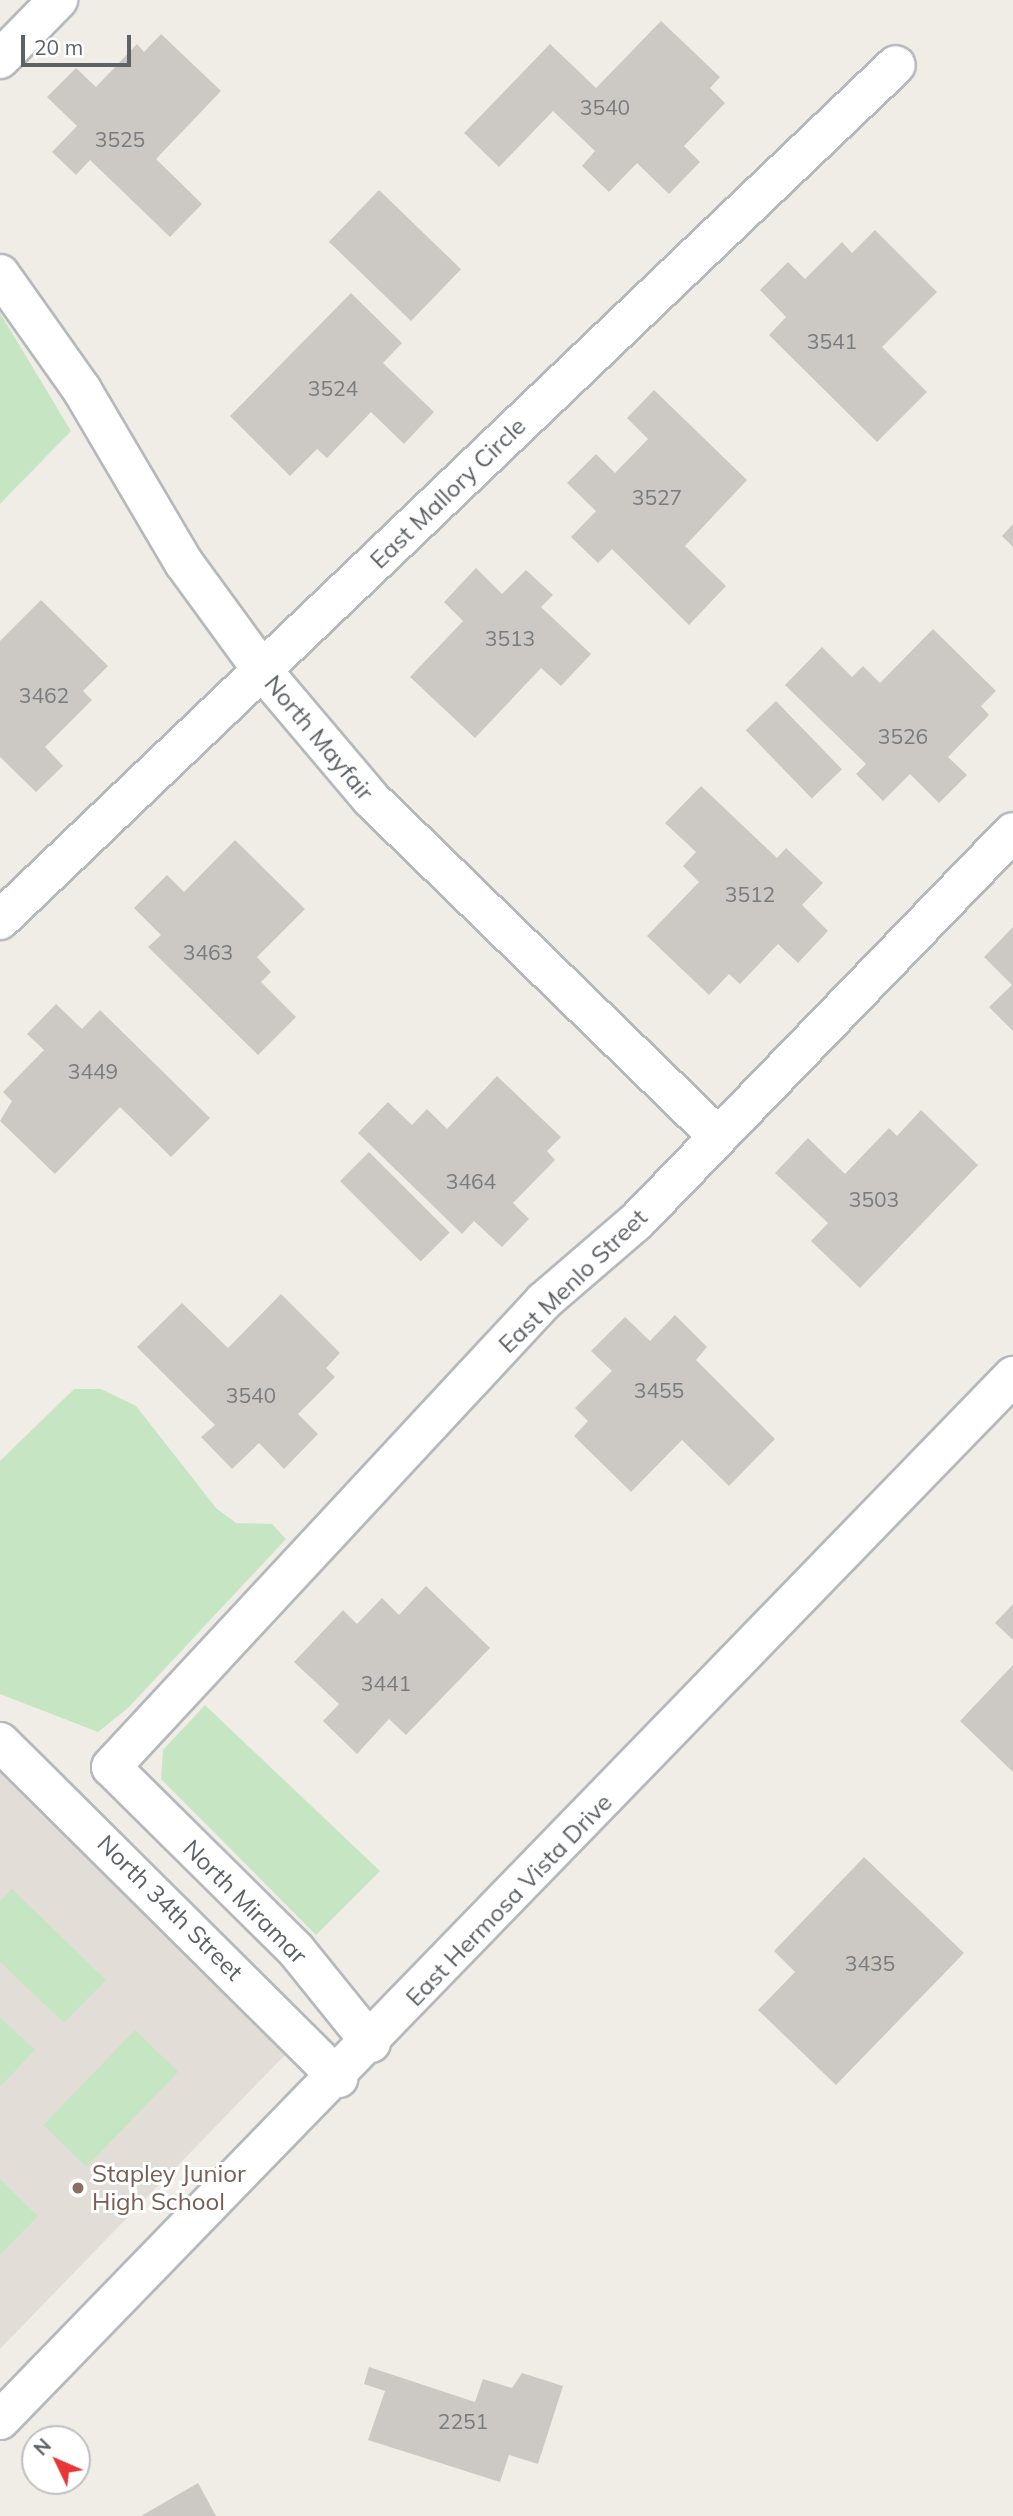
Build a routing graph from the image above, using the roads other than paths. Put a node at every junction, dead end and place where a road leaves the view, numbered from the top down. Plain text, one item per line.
1 (58, 0) edge
2 (0, 59) edge
3 (895, 65) dead end
4 (0, 274) edge
5 (262, 670) junction
6 (1013, 832) edge
7 (0, 920) edge
8 (718, 1136) junction
9 (1013, 1376) edge
10 (0, 1742) edge
11 (111, 1767) joint
12 (371, 2043) junction
13 (338, 2078) junction
14 (0, 2420) edge

1 - 2 street
3 - 5 street, East Mallory Circle
4 - 5 street, North Mayfair
5 - 7 street, East Mallory Circle
5 - 8 street, North Mayfair
6 - 8 street, East Menlo Street
8 - 11 street, East Menlo Street
9 - 12 street, East Hermosa Vista Drive
10 - 13 street, North 34th Street
11 - 12 street, North Miramar
12 - 13 street, East Hermosa Vista Drive
13 - 14 street, East Hermosa Vista Drive

